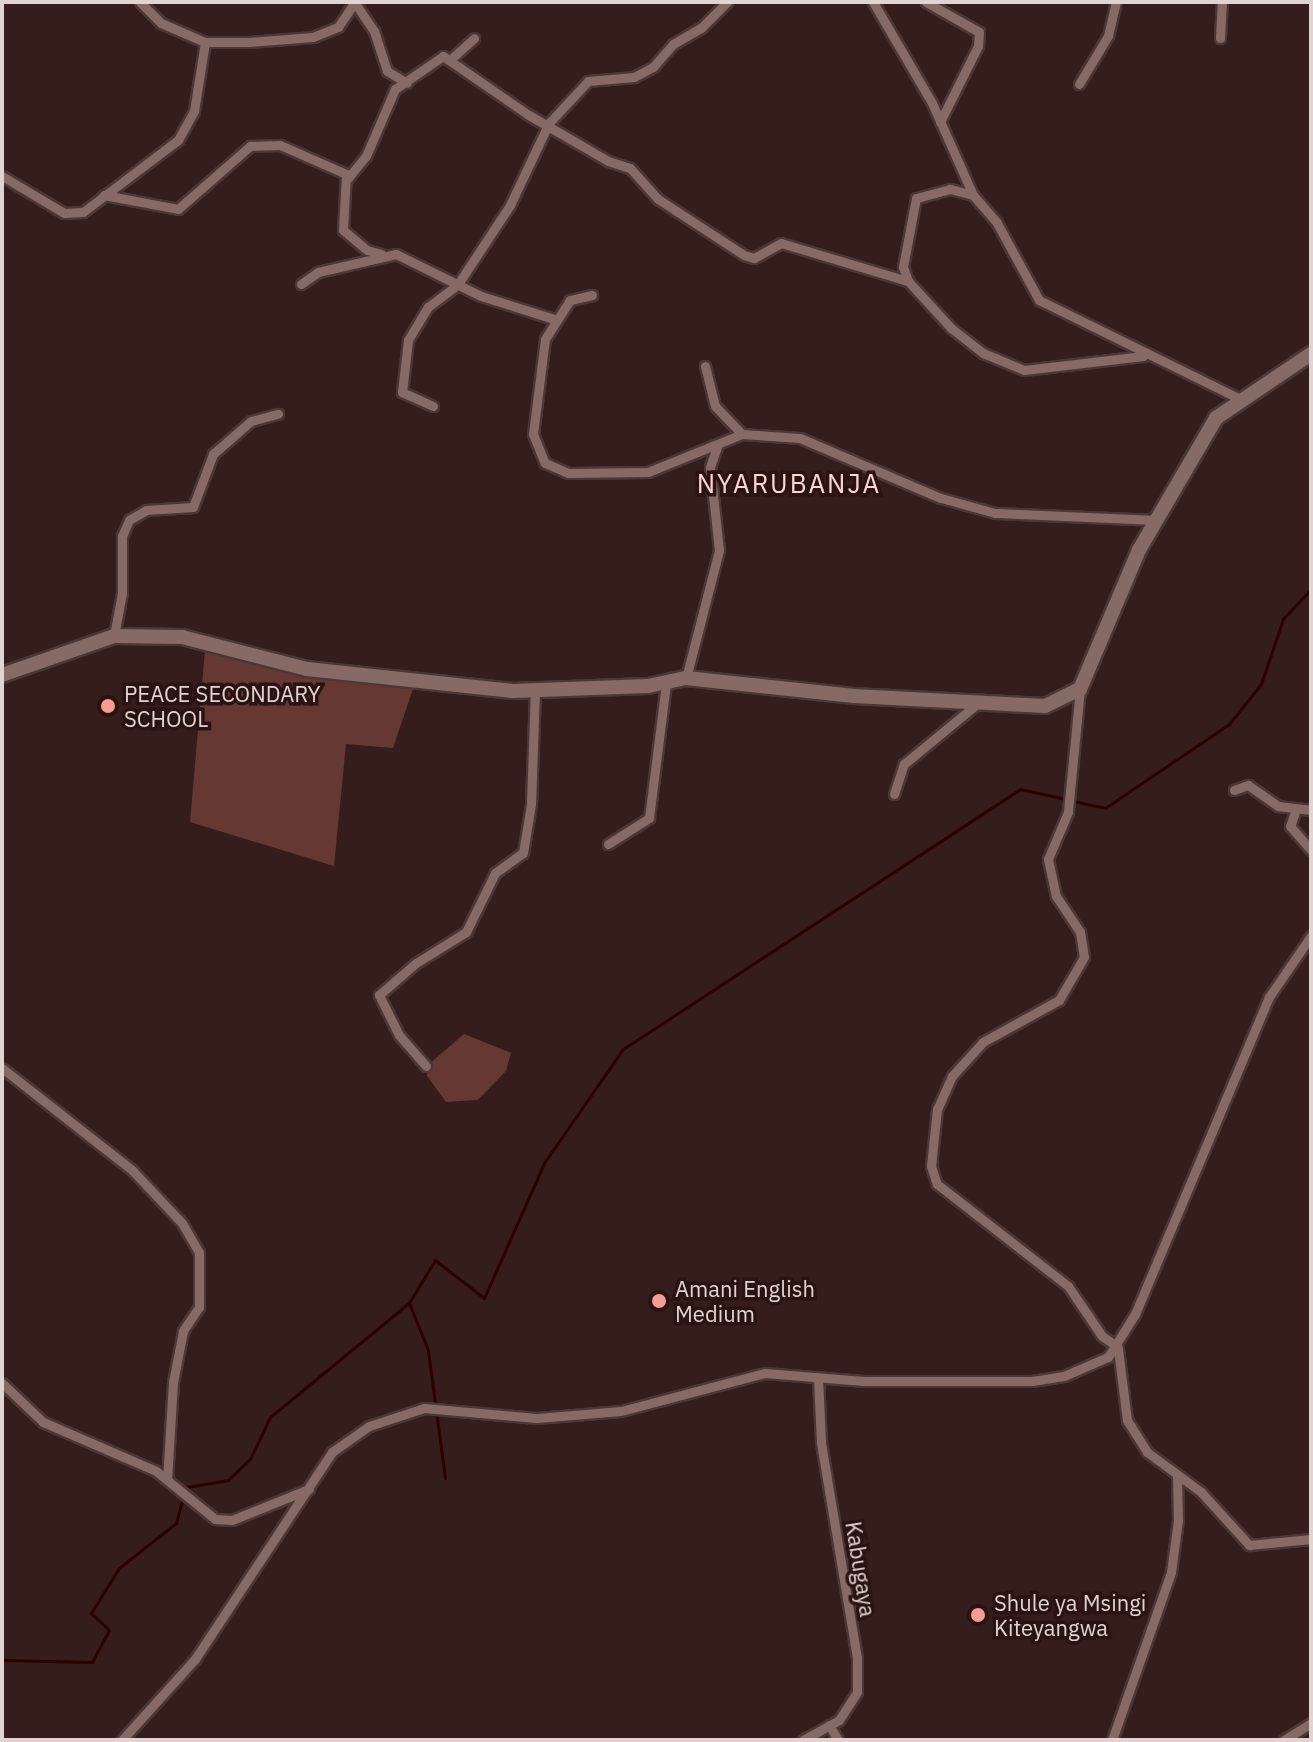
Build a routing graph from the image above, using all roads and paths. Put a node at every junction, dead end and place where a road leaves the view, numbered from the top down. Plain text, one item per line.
1 (140, 2) edge
2 (355, 2) edge
3 (727, 2) edge
4 (873, 2) edge
5 (926, 2) edge
6 (1116, 2) edge
7 (1222, 2) edge
8 (474, 38) dead end
9 (1220, 38) dead end
10 (205, 42) junction
11 (451, 59) junction
12 (407, 83) junction
13 (1079, 84) dead end
14 (940, 122) junction
15 (549, 123) junction
16 (2, 176) edge
17 (348, 178) junction
18 (104, 195) junction
19 (973, 195) junction
20 (381, 254) junction
21 (908, 281) junction
22 (301, 284) dead end
23 (458, 284) junction
24 (592, 295) dead end
25 (554, 319) junction
26 (1311, 354) edge
27 (1145, 355) junction
28 (705, 366) dead end
29 (1238, 398) junction
30 (433, 406) dead end
31 (278, 414) dead end
32 (742, 434) junction
33 (718, 444) junction
34 (1157, 520) junction
35 (114, 636) junction
36 (2, 675) edge
37 (686, 678) junction
38 (666, 683) junction
39 (1080, 689) junction
40 (535, 690) junction
41 (978, 703) junction
42 (1234, 790) dead end
43 (894, 794) dead end
44 (1296, 809) junction
45 (1311, 810) edge
46 (608, 844) dead end
47 (1311, 850) edge
48 (1311, 936) edge
49 (426, 1066) dead end
50 (2, 1068) edge
51 (1118, 1348) junction
52 (818, 1379) junction
53 (2, 1383) edge
54 (1177, 1476) junction
55 (167, 1479) junction
56 (309, 1489) junction
57 (1311, 1539) edge
58 (1311, 1723) edge
59 (829, 1725) junction
60 (122, 1740) edge
61 (803, 1740) edge
62 (838, 1740) edge
63 (1112, 1740) edge
64 (1284, 1740) edge

1 - 10 street
2 - 10 street
2 - 12 street
3 - 15 street
4 - 14 street
5 - 14 street
6 - 13 street
7 - 9 street
8 - 11 street
10 - 18 street
11 - 12 street
11 - 15 street
12 - 17 street
14 - 19 street
15 - 21 street
15 - 23 street
16 - 18 street
17 - 18 street
17 - 20 street
19 - 21 street
19 - 27 street
20 - 22 street
20 - 23 street
21 - 27 street
23 - 25 street
23 - 30 street
24 - 25 street
25 - 33 street
26 - 29 street
27 - 29 street
28 - 32 street
29 - 34 street
31 - 35 street
32 - 33 street
32 - 34 street
33 - 37 street
34 - 39 street
35 - 36 street
35 - 40 street
37 - 38 street
37 - 41 street
38 - 40 street
38 - 46 street
39 - 41 street
39 - 51 street
40 - 49 street
41 - 43 street
42 - 44 street
44 - 45 street
44 - 47 street
48 - 51 street
50 - 55 street
51 - 52 street
51 - 54 street
52 - 56 street
52 - 59 street, Kabugaya
53 - 55 street
54 - 57 street
54 - 63 street
55 - 56 street
56 - 60 street
58 - 64 street
59 - 61 street, Kabugaya
59 - 62 street

